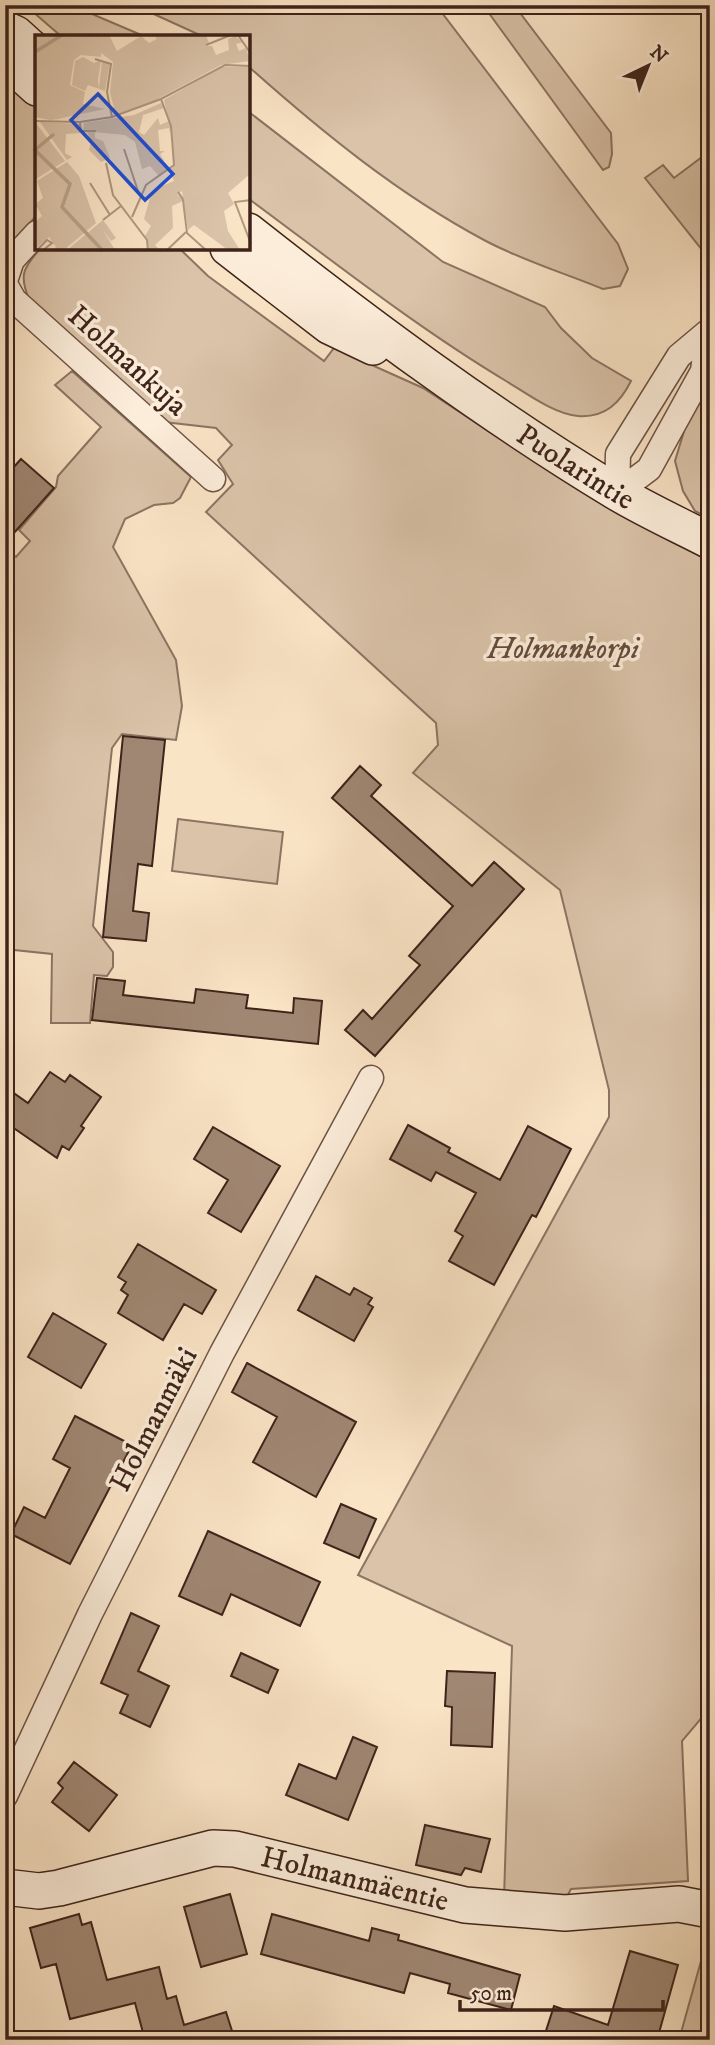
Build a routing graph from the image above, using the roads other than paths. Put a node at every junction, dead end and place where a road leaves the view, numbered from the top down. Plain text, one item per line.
1 (5, 29) edge
2 (35, 51) edge
3 (5, 59) edge
4 (35, 86) edge
5 (250, 233) edge
6 (35, 235) edge
7 (231, 250) edge
8 (5, 283) edge
9 (709, 331) edge
10 (449, 384) junction
11 (213, 480) dead end
12 (617, 493) junction
13 (710, 541) edge
14 (371, 1078) dead end
15 (5, 1796) edge
16 (5, 1887) edge
17 (710, 1910) edge

1 - 2 main road
3 - 4 main road
5 - 10 main road, Puolarintie
6 - 8 street, Holmankuja
7 - 10 main road, Puolarintie
8 - 11 street, Holmankuja
9 - 12 street
9 - 12 street
10 - 12 main road, Puolarintie
12 - 13 main road, Puolarintie
14 - 15 street, Holmanmäki
16 - 17 main road, Holmanmäentie

